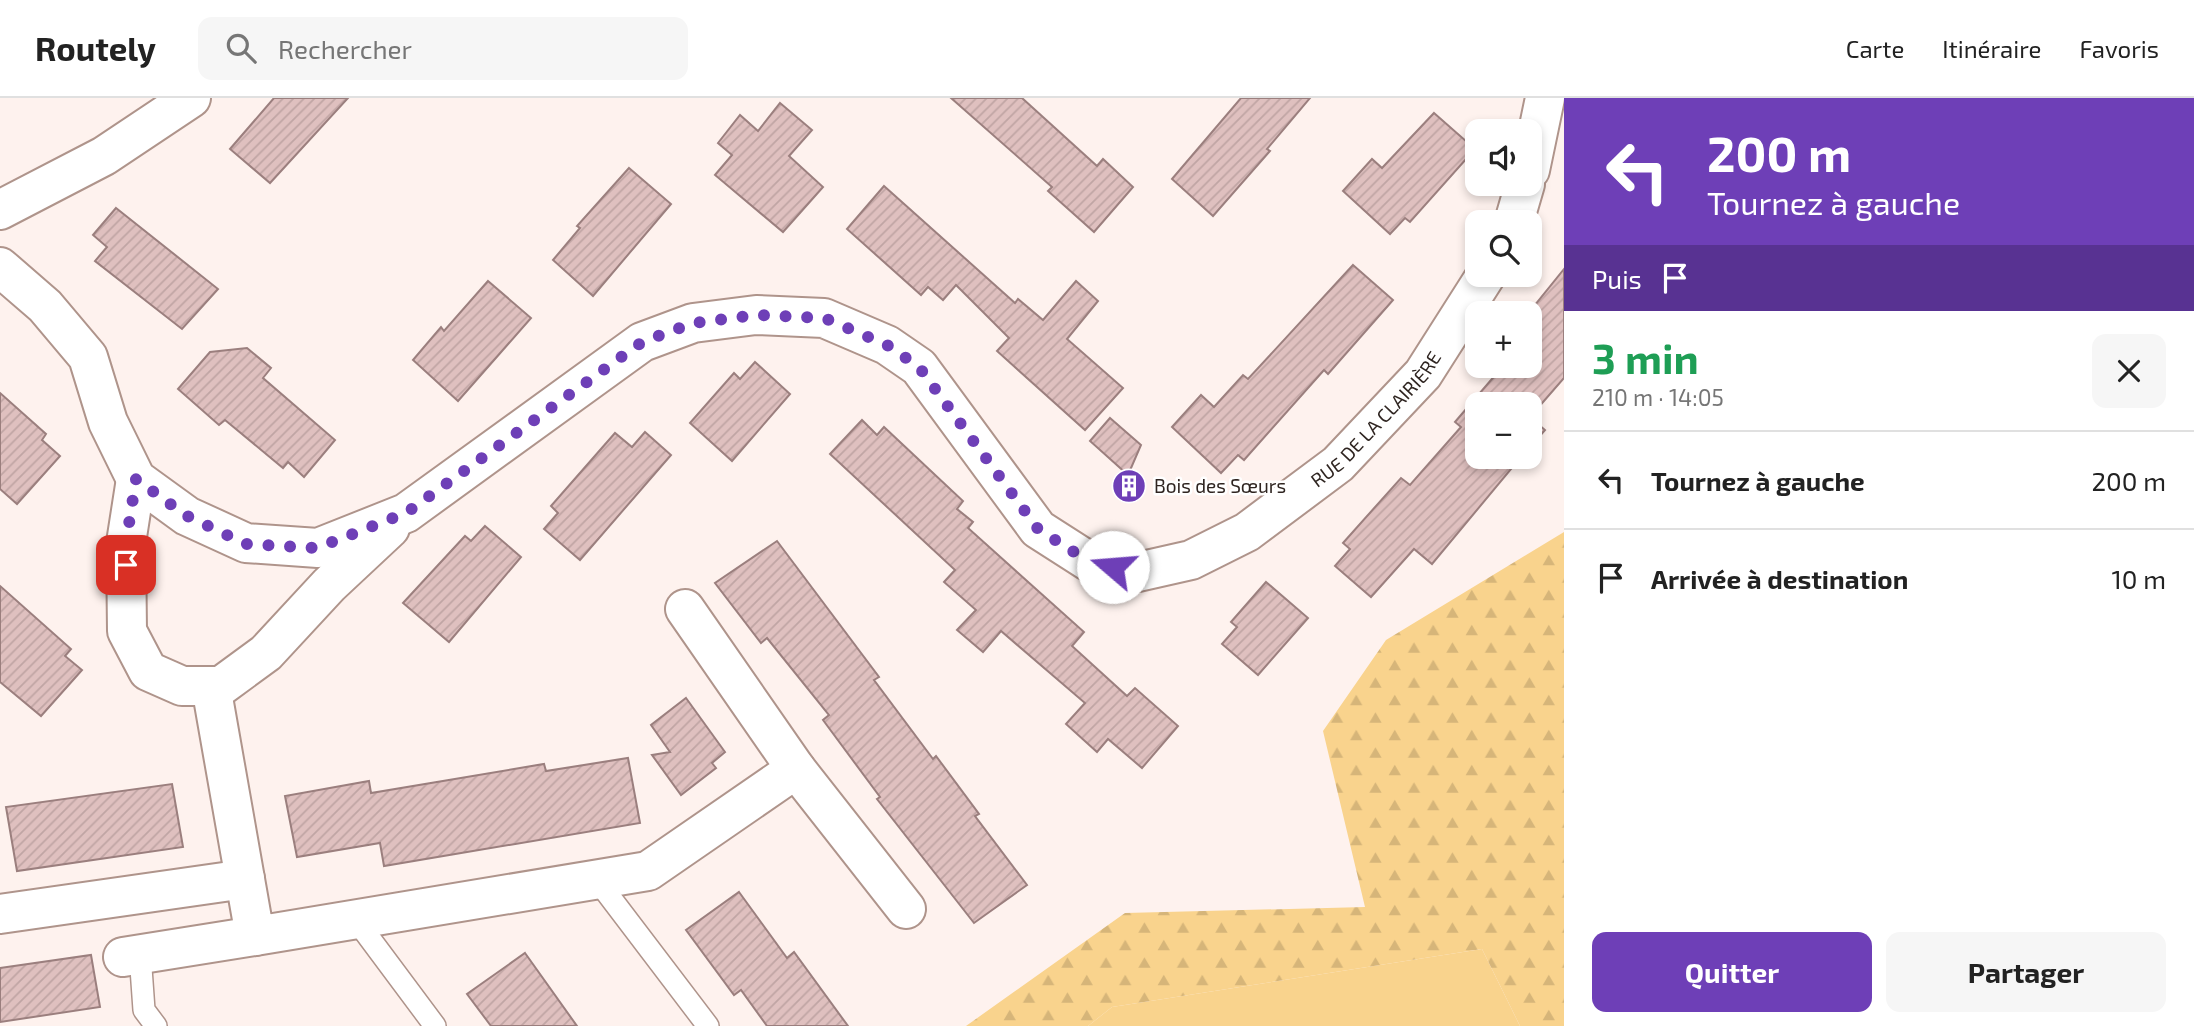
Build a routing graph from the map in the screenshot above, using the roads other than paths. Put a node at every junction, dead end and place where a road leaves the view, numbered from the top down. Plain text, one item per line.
1 (191, 98) edge
2 (1545, 98) edge
3 (1541, 119) edge
4 (0, 210) edge
5 (0, 267) edge
6 (1478, 287) edge
7 (136, 479) junction
8 (406, 513) junction
9 (685, 609) dead end
10 (211, 685) junction
11 (796, 769) junction
12 (245, 879) junction
13 (597, 880) junction
14 (906, 909) dead end
15 (0, 914) edge
16 (356, 920) junction
17 (255, 936) junction
18 (131, 955) joint
19 (156, 1026) edge
20 (435, 1026) edge
21 (708, 1026) edge

1 - 4 street
2 - 3 street
5 - 7 street, RUE DE LA CLAIRIÈRE
6 - 8 street, RUE DE LA CLAIRIÈRE
7 - 8 street, RUE DE LA CLAIRIÈRE
7 - 10 street
8 - 10 street
9 - 11 street
10 - 12 street
11 - 13 street
11 - 14 street
12 - 15 street
12 - 17 street
13 - 16 street
13 - 21 lane
16 - 17 street
16 - 20 lane
17 - 18 street
18 - 19 lane

